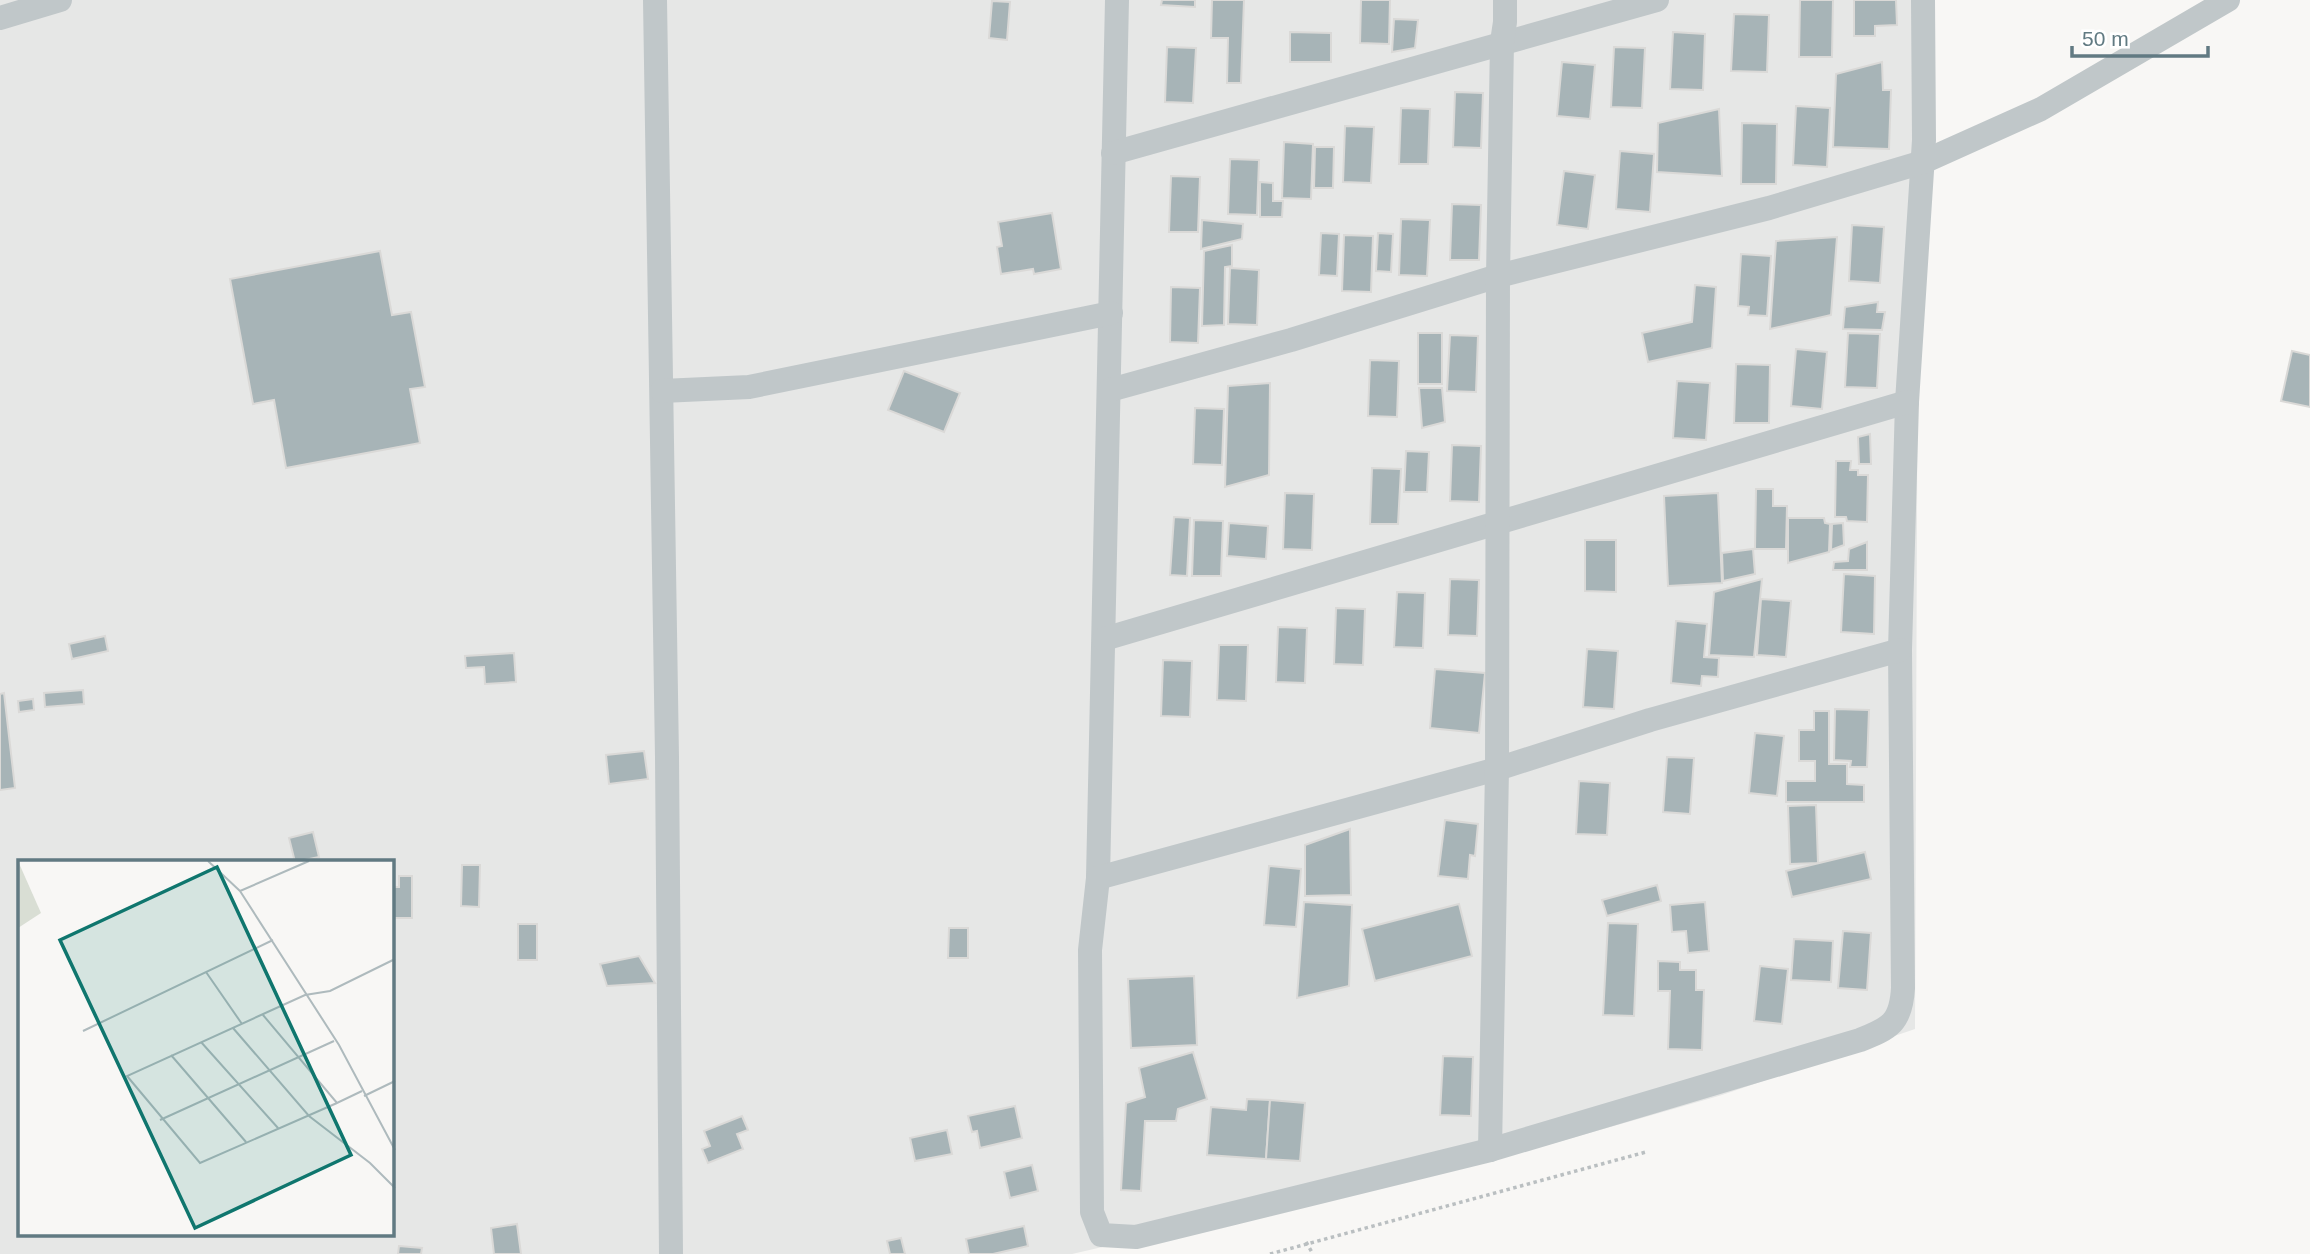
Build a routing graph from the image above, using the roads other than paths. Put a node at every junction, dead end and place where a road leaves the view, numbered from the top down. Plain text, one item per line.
1 (60, 0) edge
2 (655, 0) edge
3 (1117, 0) edge
4 (1505, 0) edge
5 (1657, 0) edge
6 (1923, 0) edge
7 (2228, 0) edge
8 (0, 19) edge
9 (1502, 42) junction
10 (1113, 153) junction
11 (1923, 162) junction
12 (1498, 276) junction
13 (1111, 313) junction
14 (1110, 390) junction
15 (662, 391) junction
16 (1907, 402) junction
17 (1497, 524) junction
18 (1104, 639) junction
19 (1900, 650) junction
20 (1497, 769) junction
21 (1098, 878) junction
22 (1490, 1150) junction
23 (671, 1254) edge

1 - 8 street
2 - 15 street
3 - 10 street
4 - 9 street
5 - 9 street
6 - 11 street
7 - 11 street
9 - 10 street
9 - 12 street
10 - 13 street
11 - 12 street
11 - 16 street
12 - 14 street
12 - 17 street
13 - 14 street
13 - 15 street
14 - 18 street
15 - 23 street
16 - 17 street
16 - 19 street
17 - 18 street
17 - 20 street
18 - 21 street
19 - 20 street
19 - 22 street
20 - 21 street
20 - 22 street
21 - 22 street

